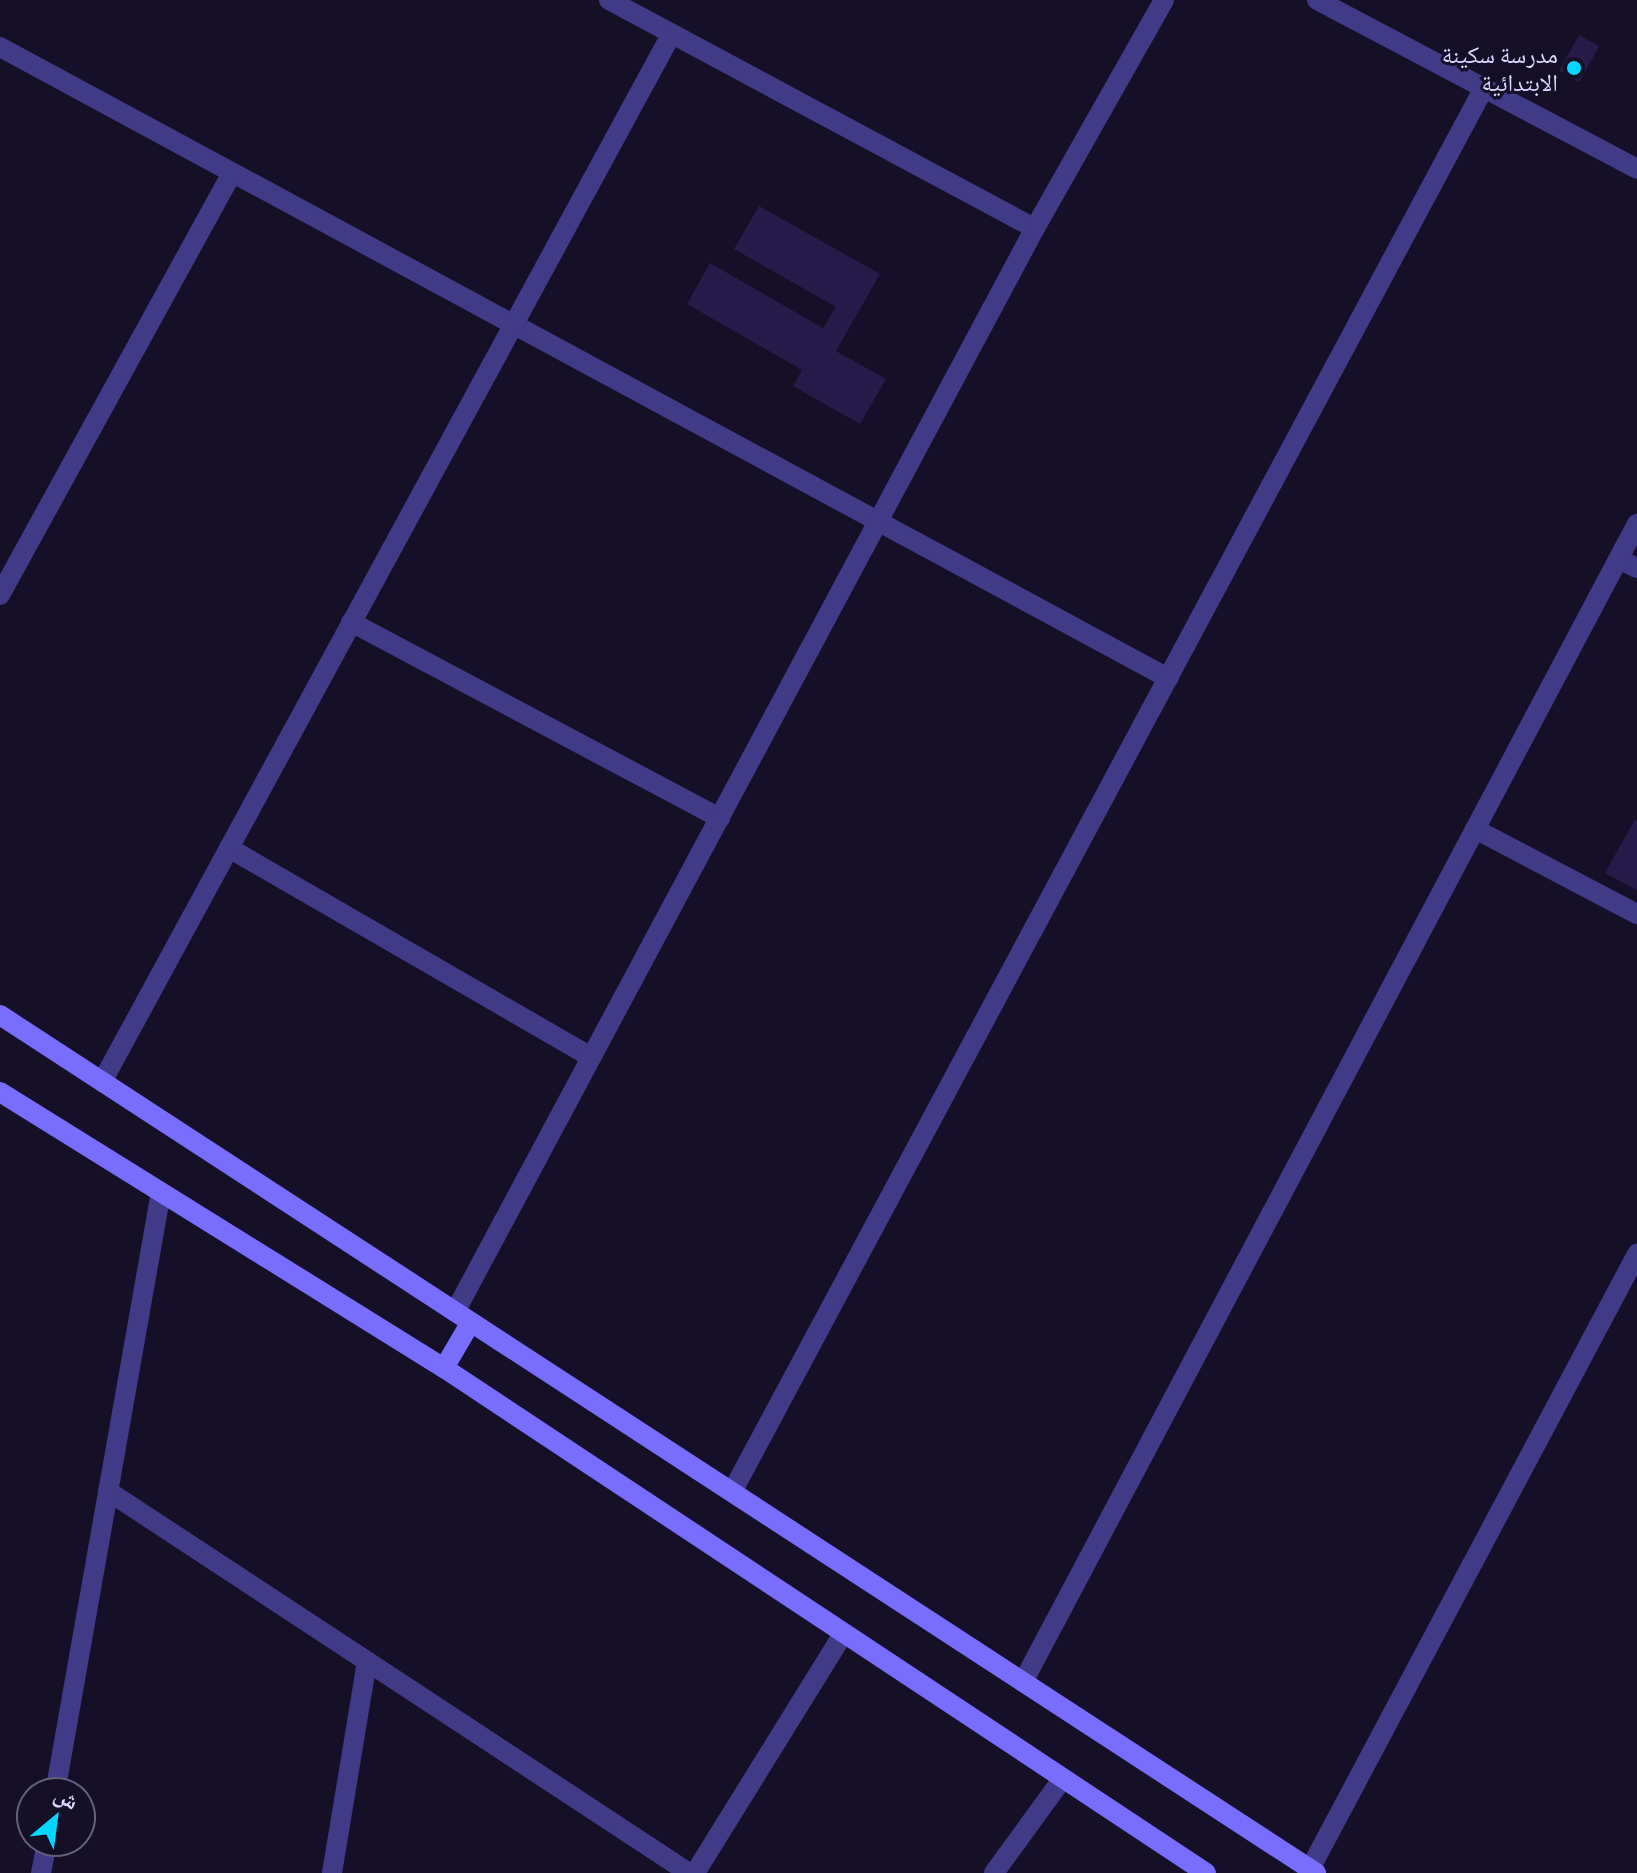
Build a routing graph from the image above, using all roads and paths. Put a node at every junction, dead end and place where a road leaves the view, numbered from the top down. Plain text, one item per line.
1 (609, 0) edge
2 (1164, 0) edge
3 (1317, 0) edge
4 (671, 35) junction
5 (0, 47) edge
6 (1484, 88) junction
7 (1637, 169) edge
8 (232, 173) junction
9 (1035, 228) junction
10 (513, 325) junction
11 (878, 522) junction
12 (1637, 524) edge
13 (1628, 564) edge
14 (0, 595) edge
15 (351, 622) junction
16 (1168, 678) junction
17 (720, 818) junction
18 (1475, 829) junction
19 (229, 848) junction
20 (1637, 914) edge
21 (0, 1015) edge
22 (591, 1057) junction
23 (102, 1082) junction
24 (0, 1092) edge
25 (161, 1192) junction
26 (1637, 1254) edge
27 (463, 1317) junction
28 (444, 1368) junction
29 (108, 1491) junction
30 (732, 1492) junction
31 (844, 1633) junction
32 (367, 1662) junction
33 (1023, 1682) junction
34 (58, 1777) edge
35 (1063, 1778) junction
36 (1313, 1871) edge
37 (332, 1873) edge
38 (689, 1873) edge
39 (695, 1873) edge
40 (994, 1873) edge
41 (1206, 1873) edge

1 - 4 street
2 - 9 street
3 - 6 street
4 - 9 street
4 - 10 street
5 - 8 street
6 - 7 street
6 - 16 street
8 - 10 street
8 - 14 street
9 - 11 street
10 - 11 street
10 - 15 street
11 - 16 street
11 - 17 street
12 - 13 street
13 - 18 street
15 - 17 street
15 - 19 street
16 - 30 street
17 - 22 street
18 - 20 street
18 - 33 street
19 - 22 street
19 - 23 street
21 - 23 main road
22 - 27 street
23 - 27 main road
24 - 25 main road
25 - 28 main road
25 - 29 street
26 - 36 street
27 - 28 main road
27 - 30 main road
28 - 31 main road
29 - 32 street
29 - 34 street
30 - 33 main road
31 - 35 main road
31 - 39 street
32 - 37 street
32 - 38 street
33 - 36 main road
35 - 40 street
35 - 41 main road

